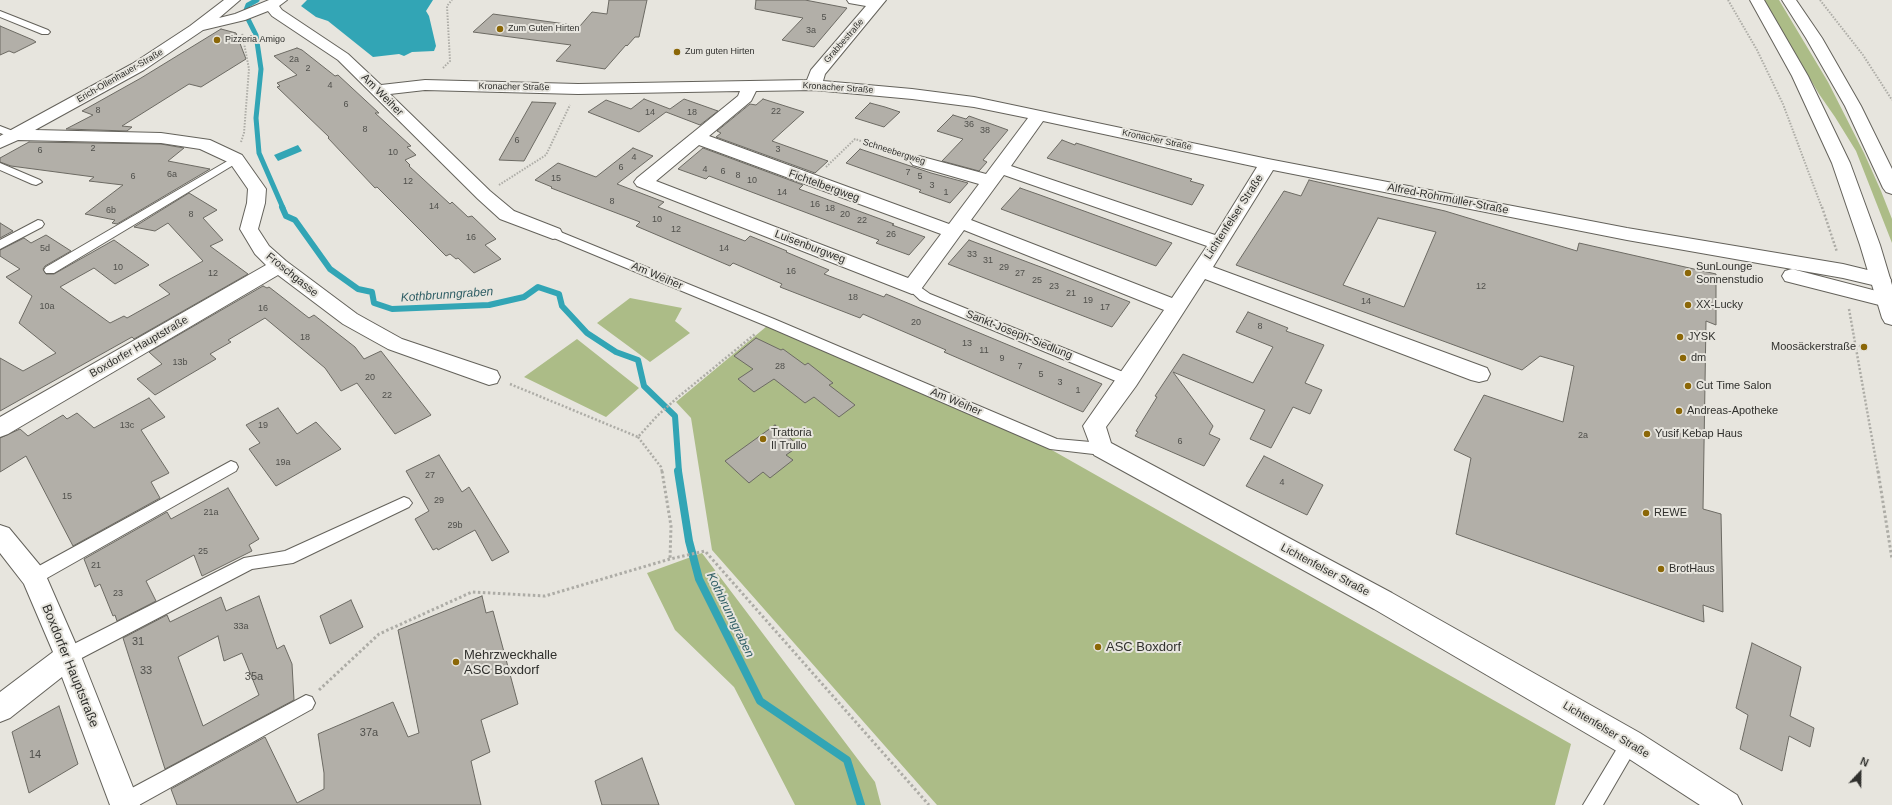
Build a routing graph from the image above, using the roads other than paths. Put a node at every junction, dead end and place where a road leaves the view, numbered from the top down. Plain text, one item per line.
1 (233, 0) edge
2 (854, 0) edge
3 (1756, 0) edge
4 (1789, 0) edge
5 (878, 2) edge
6 (270, 5) edge
7 (0, 14) edge
8 (195, 29) junction
9 (45, 32) dead end
10 (814, 85) junction
11 (750, 87) junction
12 (377, 90) junction
13 (1039, 115) junction
14 (5, 135) edge
15 (697, 138) junction
16 (236, 159) junction
17 (919, 161) road end
18 (1268, 164) junction
19 (0, 166) edge
20 (995, 174) junction
21 (36, 182) dead end
22 (1892, 188) edge
23 (38, 224) dead end
24 (956, 227) junction
25 (553, 233) joint
26 (1628, 234) junction
27 (1219, 243) junction
28 (0, 245) edge
29 (279, 266) junction
30 (50, 270) dead end
31 (1200, 270) junction
32 (1881, 280) junction
33 (912, 287) junction
34 (1176, 307) junction
35 (1890, 309) edge
36 (1479, 374) dead end
37 (489, 377) road end
38 (1128, 380) junction
39 (0, 428) edge
40 (1102, 449) junction
41 (232, 467) dead end
42 (404, 503) dead end
43 (0, 535) edge
44 (34, 577) junction
45 (68, 656) junction
46 (306, 703) road end
47 (0, 709) edge
48 (1630, 743) junction
49 (124, 804) edge
50 (1592, 805) edge
51 (1727, 805) edge

1 - 8 street, Erich-Ollenhauer-Straße
2 - 5 street
3 - 32 street
4 - 22 street
5 - 10 street, Grabbestraße
6 - 8 street
6 - 12 street, Am Weiher
7 - 9 lane
8 - 14 street, Erich-Ollenhauer-Straße
10 - 11 street, Kronacher Straße
10 - 13 street, Kronacher Straße
11 - 12 street, Kronacher Straße
11 - 15 street, Luisenburgweg
12 - 25 street, Am Weiher
13 - 18 street, Kronacher Straße
13 - 20 street
14 - 16 street, Froschgasse
15 - 24 street, Fichtelbergweg
15 - 33 street, Luisenburgweg
16 - 29 street, Froschgasse
16 - 30 lane
17 - 20 street, Schneebergweg
18 - 26 street, Alfred-Rohrmüller-Straße
18 - 27 street, Lichtenfelser Straße
19 - 21 lane
20 - 24 street
20 - 27 street
23 - 28 lane
24 - 33 street
24 - 34 street
25 - 40 lane, Am Weiher
26 - 32 street, Alfred-Rohrmüller-Straße
26 - 35 street, Alfred-Rohrmüller-Straße
27 - 31 street, Lichtenfelser Straße
29 - 37 street, Froschgasse
29 - 39 street, Boxdorfer Hauptstraße
31 - 34 street, Lichtenfelser Straße
31 - 36 street, Lichtenfelser Straße
32 - 35 street
33 - 38 lane, Sankt-Joseph-Siedlung
34 - 38 street, Lichtenfelser Straße
38 - 40 street, Lichtenfelser Straße
40 - 48 street, Lichtenfelser Straße
41 - 44 lane
42 - 45 lane
43 - 44 street, Boxdorfer Hauptstraße
44 - 45 street, Boxdorfer Hauptstraße
45 - 47 street
45 - 49 street, Boxdorfer Hauptstraße
46 - 49 lane
48 - 50 lane
48 - 51 street, Lichtenfelser Straße

